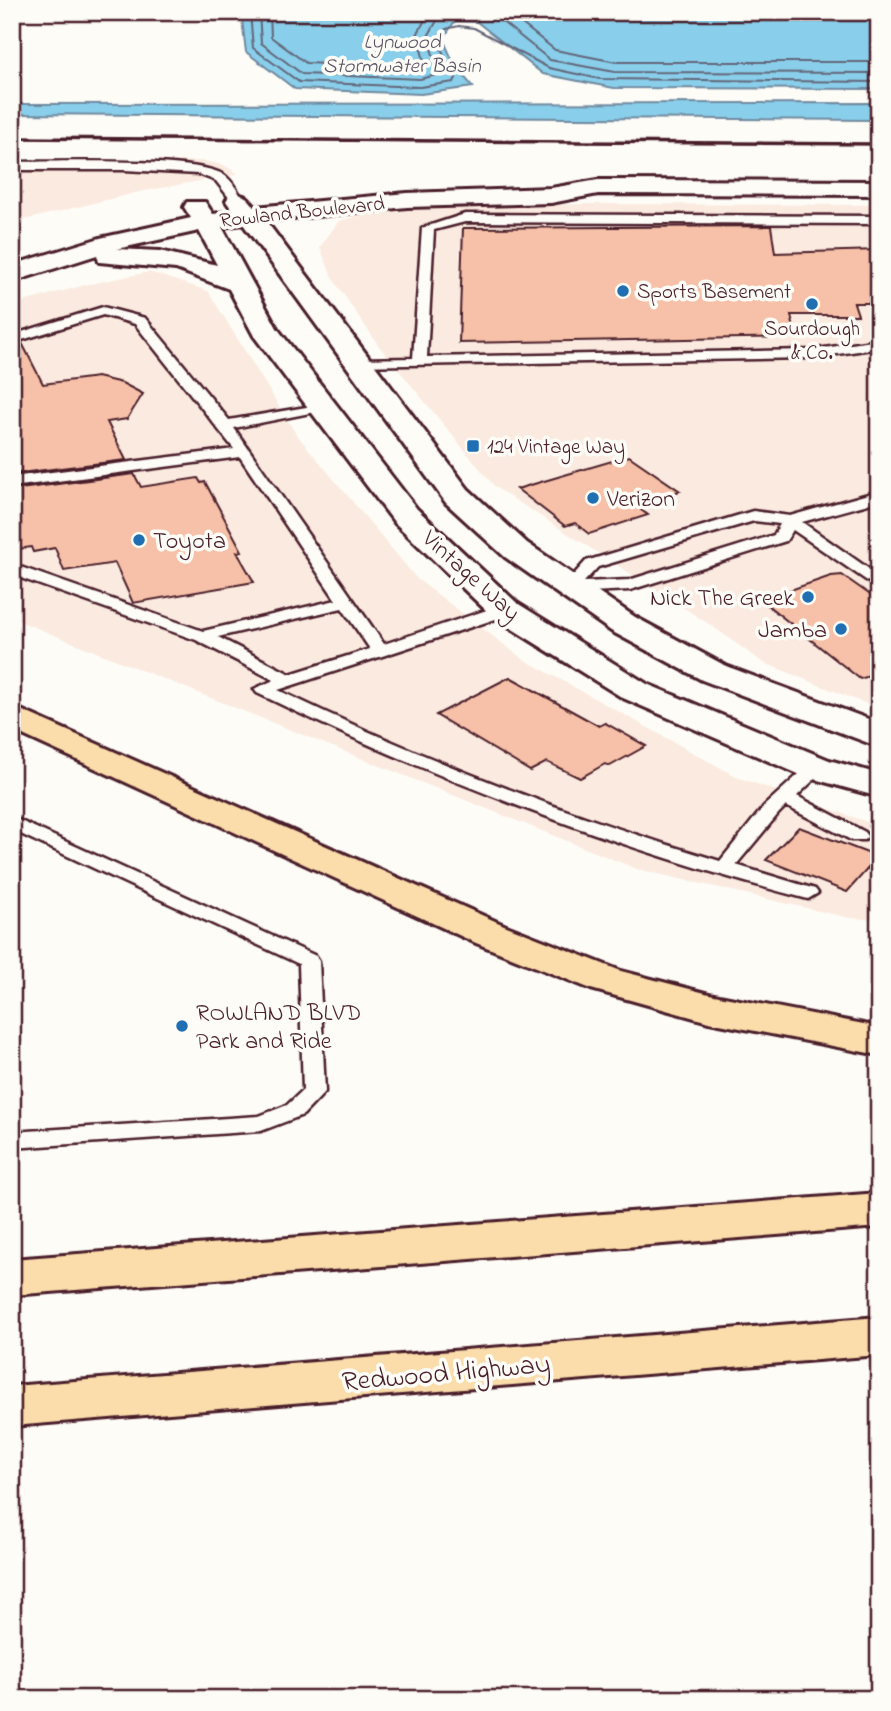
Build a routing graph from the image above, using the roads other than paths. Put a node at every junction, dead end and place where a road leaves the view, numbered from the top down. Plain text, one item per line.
1 (12, 166) edge
2 (879, 188) edge
3 (243, 208) junction
4 (201, 214) junction
5 (879, 220) edge
6 (54, 246) junction
7 (12, 274) edge
8 (240, 284) junction
9 (12, 339) edge
10 (879, 344) edge
11 (420, 361) junction
12 (358, 363) junction
13 (325, 407) junction
14 (225, 425) junction
15 (244, 452) junction
16 (12, 482) edge
17 (879, 496) edge
18 (790, 521) junction
19 (12, 569) edge
20 (879, 584) edge
21 (570, 588) junction
22 (346, 602) junction
23 (505, 610) junction
24 (202, 636) junction
25 (380, 651) junction
26 (290, 681) junction
27 (12, 717) edge
28 (879, 736) edge
29 (816, 768) junction
30 (879, 786) edge
31 (786, 798) junction
32 (12, 823) edge
33 (858, 836) dead end
34 (723, 868) junction
35 (808, 893) dead end
36 (879, 1041) edge
37 (12, 1140) edge
38 (879, 1210) edge
39 (12, 1277) edge
40 (879, 1336) edge
41 (12, 1406) edge

1 - 3 lane
2 - 3 street, Rowland Boulevard
3 - 4 street, Rowland Boulevard
3 - 12 street, Vintage Way
4 - 6 street, Rowland Boulevard
4 - 8 street, Vintage Way
5 - 11 lane
6 - 7 street, Rowland Boulevard
6 - 8 street
8 - 13 street, Vintage Way
9 - 14 lane
10 - 11 lane
11 - 12 lane
12 - 21 street, Vintage Way
13 - 14 lane
13 - 23 street, Vintage Way
14 - 15 lane
15 - 16 lane
15 - 22 lane
17 - 18 lane
18 - 20 lane
18 - 21 lane
18 - 21 lane
19 - 24 lane
21 - 23 street
21 - 28 street, Vintage Way
22 - 24 lane
22 - 25 lane
23 - 25 lane
23 - 29 street, Vintage Way
24 - 26 lane
25 - 26 lane
26 - 34 lane
27 - 36 highway
29 - 30 street, Vintage Way
29 - 31 lane
31 - 33 lane
31 - 34 lane
32 - 37 lane
34 - 35 lane
38 - 39 highway
40 - 41 highway, Redwood Highway

